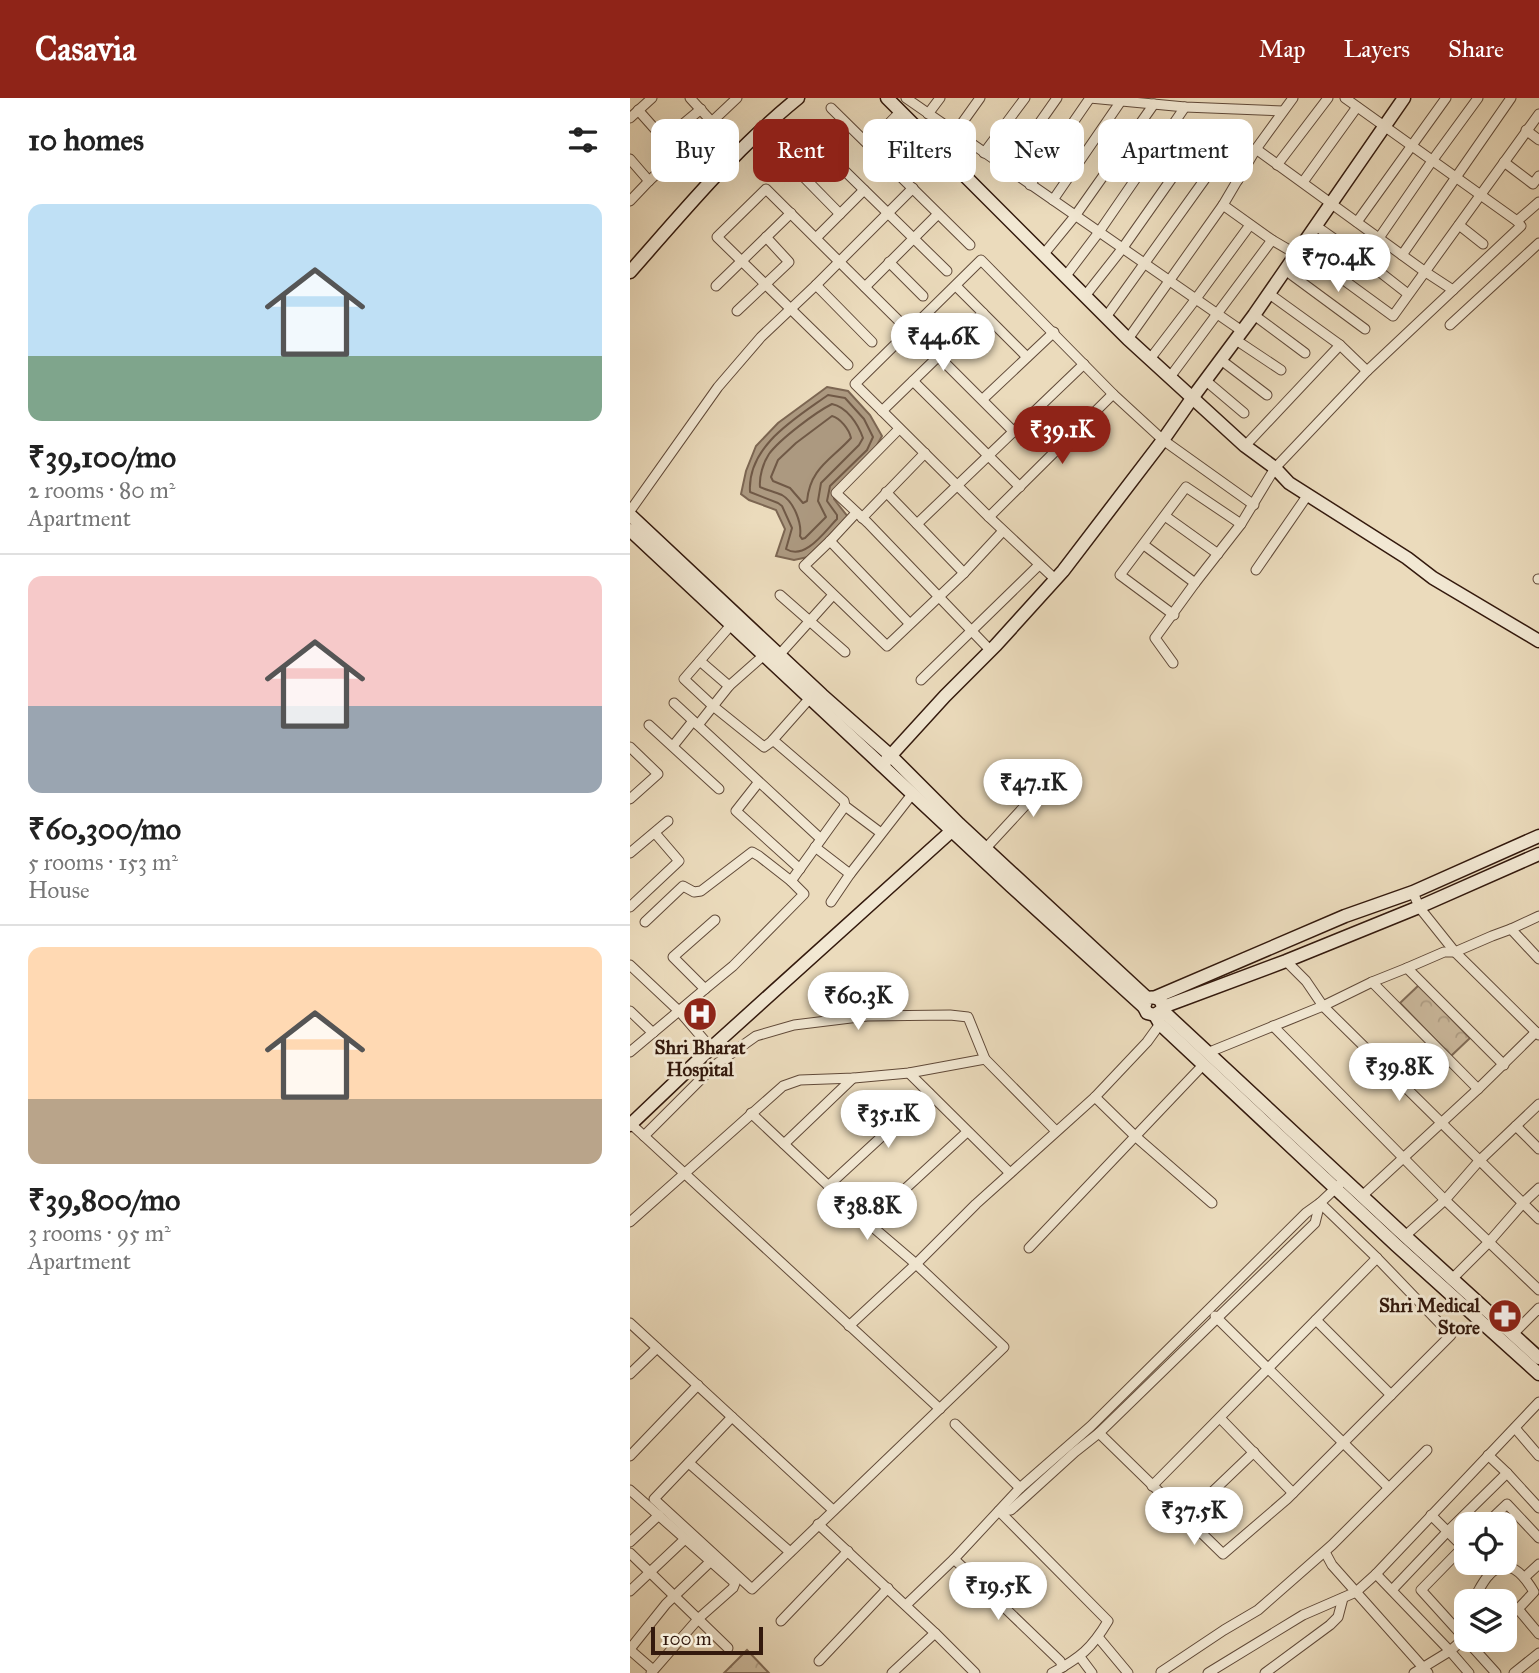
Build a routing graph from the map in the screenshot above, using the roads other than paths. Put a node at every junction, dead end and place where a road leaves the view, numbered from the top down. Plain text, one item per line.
1 (652, 98) edge
2 (690, 98) edge
3 (737, 98) edge
4 (798, 98) edge
5 (887, 98) edge
6 (906, 98) edge
7 (940, 98) edge
8 (980, 98) edge
9 (1025, 98) edge
10 (1057, 98) edge
11 (1090, 98) edge
12 (1293, 98) edge
13 (1328, 98) edge
14 (1345, 98) edge
15 (1404, 98) edge
16 (1446, 98) edge
17 (1478, 98) edge
18 (1511, 98) edge
19 (1121, 101) junction
20 (1154, 104) junction
21 (1185, 107) junction
22 (1357, 107) junction
23 (831, 108) dead end
24 (701, 109) junction
25 (638, 110) junction
26 (1283, 111) junction
27 (900, 112) junction
28 (928, 114) junction
29 (1539, 114) edge
30 (630, 118) edge
31 (689, 119) edge
32 (709, 119) edge
33 (715, 119) edge
34 (893, 119) edge
35 (935, 119) edge
36 (965, 119) edge
37 (1042, 119) edge
38 (1177, 119) edge
39 (651, 124) edge
40 (1384, 126) junction
41 (1526, 130) junction
42 (863, 138) edge
43 (1539, 140) edge
44 (976, 147) edge
45 (1412, 147) junction
46 (1256, 149) junction
47 (985, 153) junction
48 (1253, 154) edge
49 (990, 157) edge
50 (630, 159) edge
51 (1432, 161) junction
52 (1504, 162) junction
53 (1277, 165) junction
54 (849, 175) edge
55 (1539, 176) edge
56 (1457, 178) junction
57 (649, 181) joint
58 (809, 182) edge
59 (907, 182) edge
60 (1026, 182) edge
61 (1134, 182) edge
62 (1169, 182) edge
63 (1203, 182) edge
64 (1237, 182) edge
65 (1303, 182) junction
66 (1030, 185) junction
67 (913, 188) junction
68 (864, 190) junction
69 (1480, 195) junction
70 (1053, 200) junction
71 (630, 201) edge
72 (1539, 202) edge
73 (1331, 204) junction
74 (1223, 205) junction
75 (790, 213) junction
76 (887, 213) junction
77 (840, 214) junction
78 (938, 214) junction
79 (1075, 216) junction
80 (1517, 221) junction
81 (1357, 222) junction
82 (1250, 225) junction
83 (1459, 225) junction
84 (1316, 226) junction
85 (1099, 232) junction
86 (766, 237) junction
87 (816, 238) junction
88 (1379, 238) junction
89 (912, 239) junction
90 (1272, 240) junction
91 (1539, 243) edge
92 (970, 244) dead end
93 (1483, 244) dead end
94 (1122, 249) junction
95 (1298, 251) junction
96 (1043, 255) junction
97 (1402, 255) junction
98 (839, 261) junction
99 (741, 262) junction
100 (889, 262) junction
101 (1145, 264) junction
102 (1284, 270) junction
103 (947, 271) dead end
104 (1424, 271) junction
105 (630, 272) edge
106 (1065, 277) junction
107 (1169, 280) junction
108 (764, 284) junction
109 (816, 285) junction
110 (716, 286) dead end
111 (956, 286) junction
112 (865, 287) junction
113 (1453, 290) junction
114 (1268, 293) junction
115 (1408, 294) junction
116 (923, 296) dead end
117 (1085, 296) junction
118 (1195, 300) junction
119 (790, 309) junction
120 (737, 311) dead end
121 (983, 313) junction
122 (1218, 314) junction
123 (1254, 315) junction
124 (1105, 317) junction
125 (898, 320) dead end
126 (1450, 325) dead end
127 (1365, 329) dead end
128 (1054, 332) junction
129 (1239, 335) junction
130 (1128, 339) junction
131 (872, 342) dead end
132 (1340, 345) junction
133 (1305, 353) dead end
134 (939, 357) junction
135 (1027, 357) junction
136 (1150, 359) junction
137 (1221, 360) junction
138 (848, 365) dead end
139 (1084, 365) junction
140 (1281, 370) dead end
141 (1367, 371) junction
142 (1170, 377) junction
143 (1205, 380) junction
144 (913, 382) junction
145 (1114, 394) junction
146 (1267, 395) dead end
147 (1193, 397) junction
148 (983, 400) junction
149 (882, 411) junction
150 (1244, 414) dead end
151 (899, 429) junction
152 (1013, 431) junction
153 (1163, 440) junction
154 (1245, 446) junction
155 (925, 453) junction
156 (988, 456) junction
157 (1275, 468) junction
158 (958, 485) junction
159 (1020, 487) junction
160 (886, 492) junction
161 (1307, 496) junction
162 (1254, 505) junction
163 (630, 513) edge
164 (859, 515) junction
165 (1165, 516) junction
166 (989, 517) junction
167 (917, 524) junction
168 (1241, 524) junction
169 (630, 530) edge
170 (1003, 531) junction
171 (830, 541) junction
172 (1144, 545) junction
173 (1217, 555) junction
174 (1040, 565) junction
175 (1256, 570) dead end
176 (964, 573) junction
177 (1055, 579) junction
178 (1195, 583) junction
179 (780, 595) dead end
180 (833, 595) junction
181 (938, 598) junction
182 (1174, 615) junction
183 (810, 620) junction
184 (909, 623) junction
185 (731, 625) junction
186 (971, 631) junction
187 (1539, 641) edge
188 (991, 651) junction
189 (845, 652) dead end
190 (780, 654) junction
191 (764, 655) junction
192 (700, 661) junction
193 (1172, 663) dead end
194 (921, 680) dead end
195 (729, 686) junction
196 (810, 698) junction
197 (674, 703) dead end
198 (713, 706) junction
199 (696, 723) junction
200 (649, 725) dead end
201 (773, 740) junction
202 (673, 746) junction
203 (630, 747) edge
204 (886, 760) junction
205 (1058, 770) dead end
206 (758, 783) junction
207 (719, 789) dead end
208 (912, 793) junction
209 (630, 799) edge
210 (845, 806) junction
211 (668, 821) dead end
212 (956, 827) junction
213 (655, 833) junction
214 (881, 833) junction
215 (1539, 836) edge
216 (818, 843) junction
217 (986, 848) junction
218 (630, 853) edge
219 (1539, 854) edge
220 (800, 869) junction
221 (850, 874) junction
222 (791, 881) junction
223 (1413, 892) junction
224 (632, 902) edge
225 (831, 902) dead end
226 (1419, 907) junction
227 (1539, 916) edge
228 (715, 920) dead end
229 (645, 922) dead end
230 (1511, 929) junction
231 (1455, 952) junction
232 (1539, 959) edge
233 (1286, 961) junction
234 (630, 965) edge
235 (1406, 968) junction
236 (1372, 982) junction
237 (705, 989) junction
238 (1323, 1006) junction
239 (1155, 1008) junction
240 (630, 1011) edge
241 (680, 1012) junction
242 (1273, 1026) junction
243 (653, 1033) junction
244 (1538, 1033) edge
245 (711, 1048) junction
246 (630, 1052) edge
247 (1205, 1058) junction
248 (985, 1059) junction
249 (1504, 1065) junction
250 (909, 1073) junction
251 (854, 1078) junction
252 (1478, 1089) junction
253 (929, 1093) junction
254 (1095, 1097) junction
255 (1539, 1104) edge
256 (751, 1113) junction
257 (1441, 1123) junction
258 (631, 1125) edge
259 (1516, 1126) junction
260 (1056, 1131) junction
261 (967, 1132) junction
262 (644, 1136) junction
263 (1135, 1136) junction
264 (784, 1144) junction
265 (1539, 1149) edge
266 (1403, 1158) junction
267 (1479, 1161) junction
268 (1010, 1173) junction
269 (685, 1174) junction
270 (1340, 1184) junction
271 (828, 1185) junction
272 (1539, 1188) edge
273 (1362, 1196) junction
274 (1445, 1200) junction
275 (1212, 1203) dead end
276 (1320, 1203) junction
277 (1523, 1203) junction
278 (1539, 1219) edge
279 (630, 1222) edge
280 (868, 1223) junction
281 (1405, 1236) junction
282 (1489, 1242) junction
283 (1029, 1248) dead end
284 (1377, 1258) junction
285 (916, 1264) junction
286 (1452, 1279) junction
287 (1539, 1290) edge
288 (1539, 1308) edge
289 (1208, 1310) junction
290 (1218, 1319) junction
291 (1316, 1320) junction
292 (630, 1323) edge
293 (849, 1326) junction
294 (1513, 1334) junction
295 (657, 1348) junction
296 (1539, 1358) edge
297 (1268, 1369) junction
298 (630, 1374) edge
299 (1539, 1374) edge
300 (698, 1385) junction
301 (1391, 1395) junction
302 (1539, 1402) edge
303 (940, 1409) junction
304 (732, 1417) junction
305 (1220, 1418) junction
306 (955, 1424) dead end
307 (1515, 1428) junction
308 (1099, 1433) junction
309 (1342, 1443) junction
310 (1427, 1450) dead end
311 (1254, 1452) junction
312 (1488, 1455) junction
313 (1539, 1456) edge
314 (630, 1457) edge
315 (689, 1462) junction
316 (1507, 1473) junction
317 (1152, 1486) junction
318 (1388, 1487) junction
319 (1020, 1488) junction
320 (630, 1491) edge
321 (1293, 1493) junction
322 (1539, 1508) edge
323 (833, 1510) junction
324 (999, 1511) junction
325 (1499, 1512) edge
326 (1515, 1512) edge
327 (659, 1515) junction
328 (1431, 1515) junction
329 (1517, 1515) edge
330 (1185, 1518) junction
331 (818, 1524) junction
332 (1448, 1531) junction
333 (1454, 1537) edge
334 (1539, 1538) edge
335 (685, 1539) junction
336 (630, 1542) edge
337 (848, 1551) junction
338 (790, 1552) junction
339 (1325, 1552) junction
340 (630, 1553) edge
341 (1454, 1558) edge
342 (954, 1559) junction
343 (711, 1561) junction
344 (1539, 1564) edge
345 (1517, 1572) edge
346 (650, 1574) junction
347 (1376, 1574) junction
348 (1489, 1575) edge
349 (1525, 1577) junction
350 (888, 1588) junction
351 (1480, 1589) edge
352 (1392, 1590) junction
353 (630, 1591) edge
354 (1356, 1592) junction
355 (675, 1596) junction
356 (1343, 1598) junction
357 (906, 1605) junction
358 (1518, 1609) joint
359 (699, 1618) junction
360 (781, 1621) dead end
361 (1454, 1625) edge
362 (935, 1633) junction
363 (1539, 1634) edge
364 (1098, 1637) junction
365 (728, 1648) dead end
366 (1454, 1648) edge
367 (630, 1649) edge
368 (1450, 1651) junction
369 (1478, 1652) edge
370 (1539, 1653) edge
371 (1080, 1657) junction
372 (819, 1661) dead end
373 (1063, 1667) junction
374 (1426, 1670) edge
375 (652, 1672) edge
376 (1161, 1672) edge
377 (892, 1673) edge
378 (975, 1673) edge
379 (1052, 1673) edge
380 (1092, 1673) edge
381 (1128, 1673) edge
382 (1209, 1673) edge
383 (1265, 1673) edge
384 (1414, 1673) edge
385 (1469, 1673) edge
386 (1496, 1673) edge
387 (1514, 1673) edge

1 - 25 street
2 - 24 street
3 - 33 street
4 - 105 street
5 - 27 street
6 - 28 street
7 - 28 street
8 - 36 street
9 - 47 street
10 - 37 street
11 - 19 street
11 - 66 street
12 - 26 street
13 - 53 street
14 - 22 street
15 - 40 street
16 - 45 street
17 - 51 street
18 - 56 street
19 - 20 street
19 - 70 street
20 - 21 street
20 - 79 street
21 - 26 street
21 - 38 street
22 - 40 street
22 - 65 street
23 - 42 street
24 - 31 street
24 - 32 street
25 - 30 street
25 - 39 street
26 - 46 street
27 - 34 street
27 - 96 street
28 - 35 street
29 - 41 street
40 - 45 street
40 - 73 street
41 - 43 street
41 - 52 street
44 - 47 street
45 - 51 street
45 - 81 street
46 - 48 street
46 - 53 street
47 - 49 street
50 - 57 street
51 - 56 street
51 - 88 street
52 - 55 street
52 - 69 street
53 - 65 street
54 - 68 street
56 - 69 street
56 - 97 street
57 - 71 street
58 - 77 street
59 - 67 street
60 - 66 street
61 - 85 street
62 - 94 street
63 - 101 street
64 - 74 street
65 - 73 street
66 - 70 street
67 - 76 street
67 - 78 street
68 - 76 street
68 - 77 street
69 - 80 street
69 - 83 street
70 - 79 street
72 - 80 street
73 - 81 street
73 - 84 street
74 - 82 street
74 - 107 street
75 - 86 street
75 - 87 street
75 - 99 street
76 - 89 street
76 - 98 street
77 - 87 street
78 - 89 street
78 - 92 street
79 - 85 street
79 - 96 street
80 - 113 street
81 - 88 street
82 - 90 street
82 - 118 street
83 - 93 street
83 - 104 street
84 - 95 street
84 - 115 street
85 - 94 street
85 - 106 street
86 - 99 street
86 - 108 street
87 - 98 street
88 - 97 street
89 - 100 street
89 - 103 street
90 - 95 street
90 - 122 street
91 - 126 street
94 - 101 street
94 - 117 street
95 - 102 street
95 - 115 street
96 - 106 street
97 - 104 street
98 - 109 street
98 - 112 street
99 - 108 street
99 - 110 street
100 - 112 street
100 - 116 street
101 - 107 street
101 - 124 street
102 - 114 street
102 - 127 street
104 - 113 street
104 - 115 street
106 - 117 street
107 - 118 street
107 - 130 street
108 - 119 street
108 - 120 street
109 - 119 street
109 - 131 street
111 - 121 street
111 - 128 street
111 - 149 street
112 - 125 street
113 - 141 street
114 - 123 street
114 - 132 street
117 - 124 street
118 - 122 street
118 - 136 street
119 - 138 street
119 - 163 street
121 - 134 street
121 - 135 street
122 - 129 street
122 - 142 street
123 - 129 street
123 - 133 street
124 - 130 street
128 - 135 street
128 - 139 street
129 - 137 street
129 - 140 street
130 - 136 street
132 - 141 street
132 - 154 street
134 - 144 street
134 - 148 street
135 - 148 street
136 - 142 street
137 - 143 street
137 - 146 street
139 - 145 street
139 - 152 street
141 - 157 street
142 - 147 street
143 - 147 street
143 - 150 street
144 - 149 street
144 - 156 street
145 - 153 street
145 - 159 street
147 - 153 street
147 - 154 street
148 - 152 street
149 - 151 street
151 - 155 street
151 - 164 street
152 - 156 street
153 - 162 street
153 - 177 street
154 - 157 street
155 - 158 street
155 - 160 street
156 - 158 street
156 - 159 street
157 - 161 street
157 - 162 street
158 - 166 street
158 - 167 street
159 - 166 street
160 - 164 street
160 - 167 street
161 - 175 street
161 - 187 street
162 - 168 street
163 - 190 street
164 - 171 street
164 - 181 street
165 - 168 street
165 - 172 street
165 - 173 street
166 - 170 street
167 - 176 street
168 - 173 street
169 - 185 street
170 - 174 street
170 - 176 street
171 - 180 street
171 - 184 street
172 - 178 street
172 - 182 street
173 - 178 street
174 - 177 street
174 - 186 street
176 - 181 street
177 - 188 street
178 - 182 street
179 - 183 street
180 - 183 street
180 - 184 street
181 - 184 street
181 - 186 street
182 - 193 street
183 - 189 street
183 - 190 street
185 - 191 street
185 - 192 street
186 - 188 street
186 - 194 street
188 - 204 street
190 - 204 street
191 - 195 street
191 - 196 street
192 - 195 street
192 - 198 street
195 - 198 street
196 - 201 street
196 - 204 street
197 - 199 street
198 - 199 street
198 - 201 street
199 - 202 street
199 - 206 street
200 - 202 street
201 - 210 street
202 - 207 street
203 - 209 street
204 - 208 street
204 - 212 street
205 - 217 street
206 - 216 street
206 - 220 street
208 - 212 street
208 - 214 street
210 - 214 street
210 - 216 street
211 - 213 street
212 - 217 street
212 - 239 street
212 - 245 street
213 - 218 street
213 - 224 street
214 - 221 street
215 - 223 street
216 - 220 street
216 - 221 street
217 - 239 street
219 - 226 street
220 - 222 street
221 - 225 street
222 - 229 street
222 - 237 street
223 - 226 street
223 - 239 street
226 - 231 street
226 - 233 street
227 - 230 street
228 - 237 street
230 - 231 street
230 - 232 street
231 - 235 street
231 - 244 street
233 - 238 street
233 - 239 street
234 - 241 street
235 - 236 street
235 - 249 street
236 - 238 street
236 - 252 street
237 - 241 street
238 - 242 street
238 - 257 street
239 - 247 street
239 - 254 street
240 - 243 street
241 - 243 street
241 - 245 street
242 - 247 street
242 - 266 street
243 - 246 street
244 - 249 street
245 - 258 street
247 - 263 street
247 - 270 street
248 - 250 street
248 - 260 street
248 - 262 street
249 - 252 street
250 - 251 street
250 - 253 street
251 - 256 street
251 - 264 street
252 - 257 street
253 - 261 street
253 - 271 street
254 - 260 street
254 - 263 street
255 - 259 street
256 - 264 street
256 - 269 street
257 - 266 street
257 - 267 street
258 - 262 street
259 - 265 street
259 - 267 street
260 - 268 street
261 - 268 street
261 - 280 street
262 - 269 street
263 - 275 street
263 - 283 street
264 - 271 street
266 - 273 street
266 - 274 street
267 - 274 street
267 - 277 street
268 - 285 street
269 - 279 street
269 - 293 street
270 - 273 street
270 - 276 street
270 - 299 street
271 - 280 street
272 - 277 street
273 - 281 street
274 - 281 street
274 - 282 street
276 - 284 street
276 - 289 street
276 - 290 street
277 - 278 street
277 - 282 street
280 - 285 street
281 - 286 street
282 - 286 street
282 - 287 street
284 - 291 street
284 - 301 street
285 - 293 street
285 - 303 street
286 - 294 street
288 - 294 street
289 - 290 street
289 - 319 street
290 - 297 street
290 - 308 street
291 - 297 street
291 - 301 street
292 - 295 street
293 - 303 street
294 - 296 street
295 - 298 street
295 - 300 street
297 - 305 street
297 - 309 street
300 - 304 street
300 - 314 street
301 - 309 street
302 - 307 street
303 - 323 street
304 - 315 street
304 - 323 street
305 - 311 street
305 - 317 street
306 - 319 street
307 - 312 street
307 - 313 street
308 - 317 street
308 - 324 street
309 - 318 street
309 - 321 street
310 - 318 street
311 - 321 street
311 - 330 street
312 - 316 street
312 - 328 street
315 - 338 street
315 - 338 street
316 - 322 street
316 - 332 street
317 - 330 street
318 - 339 street
319 - 324 street
320 - 327 street
321 - 330 street
323 - 331 street
324 - 342 street
324 - 364 street
325 - 326 street
327 - 335 street
327 - 336 street
328 - 332 street
328 - 347 street
329 - 334 street
331 - 337 street
331 - 338 street
332 - 333 street
332 - 352 street
335 - 343 street
335 - 346 street
337 - 350 street
337 - 360 street
339 - 354 street
339 - 376 street
340 - 346 street
341 - 361 street
342 - 357 street
342 - 373 street
343 - 355 street
343 - 359 street
344 - 349 street
345 - 349 street
346 - 353 street
346 - 355 street
347 - 352 street
347 - 354 street
348 - 351 street
349 - 358 street
350 - 357 street
350 - 372 street
352 - 368 street
354 - 356 street
354 - 374 street
355 - 359 street
355 - 367 street
356 - 382 street
356 - 383 street
357 - 362 street
358 - 363 street
359 - 365 street
359 - 375 street
362 - 377 street
362 - 378 street
364 - 371 street
364 - 381 street
366 - 368 street
367 - 375 street
368 - 374 street
368 - 385 street
369 - 386 street
370 - 387 street
371 - 373 street
371 - 380 street
373 - 379 street
374 - 384 street

